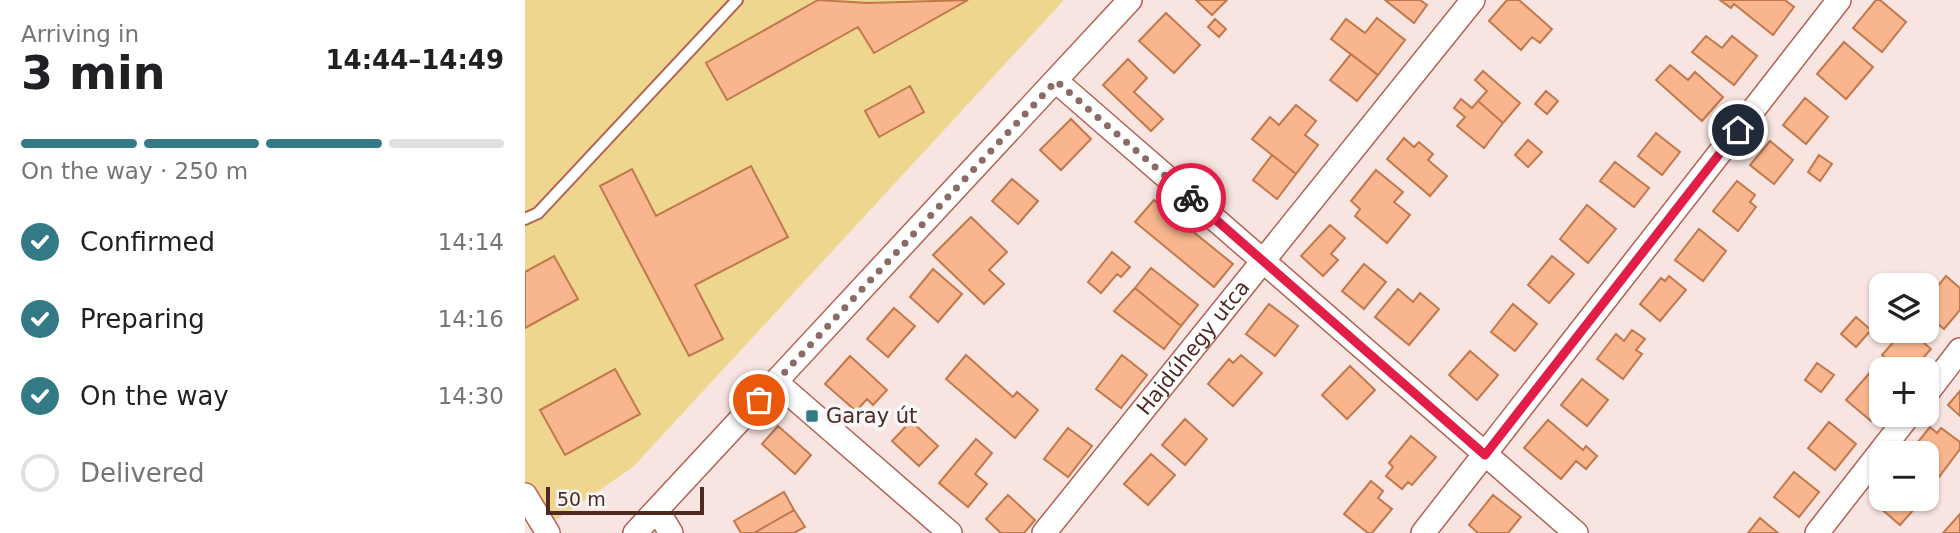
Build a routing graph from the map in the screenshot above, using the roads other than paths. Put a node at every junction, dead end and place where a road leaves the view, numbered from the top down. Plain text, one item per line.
1 (737, 0) edge
2 (1130, 0) edge
3 (1473, 0) edge
4 (1839, 0) edge
5 (1056, 81) junction
6 (525, 219) edge
7 (1265, 262) junction
8 (1960, 350) edge
9 (1939, 377) edge
10 (776, 382) junction
11 (1900, 427) edge
12 (1485, 455) junction
13 (525, 495) edge
14 (657, 510) junction
15 (548, 533) edge
16 (635, 533) edge
17 (671, 533) edge
18 (950, 533) edge
19 (1044, 533) edge
20 (1423, 533) edge
21 (1576, 533) edge
22 (1817, 533) edge

1 - 6 lane
2 - 5 street
3 - 7 street, Hajdúhegy utca
4 - 12 street
5 - 7 street
5 - 10 street
7 - 12 street
7 - 19 street, Hajdúhegy utca
8 - 9 street
10 - 14 street
10 - 18 street
11 - 22 street
12 - 20 street
12 - 21 street
13 - 15 street
14 - 16 street
14 - 17 street

